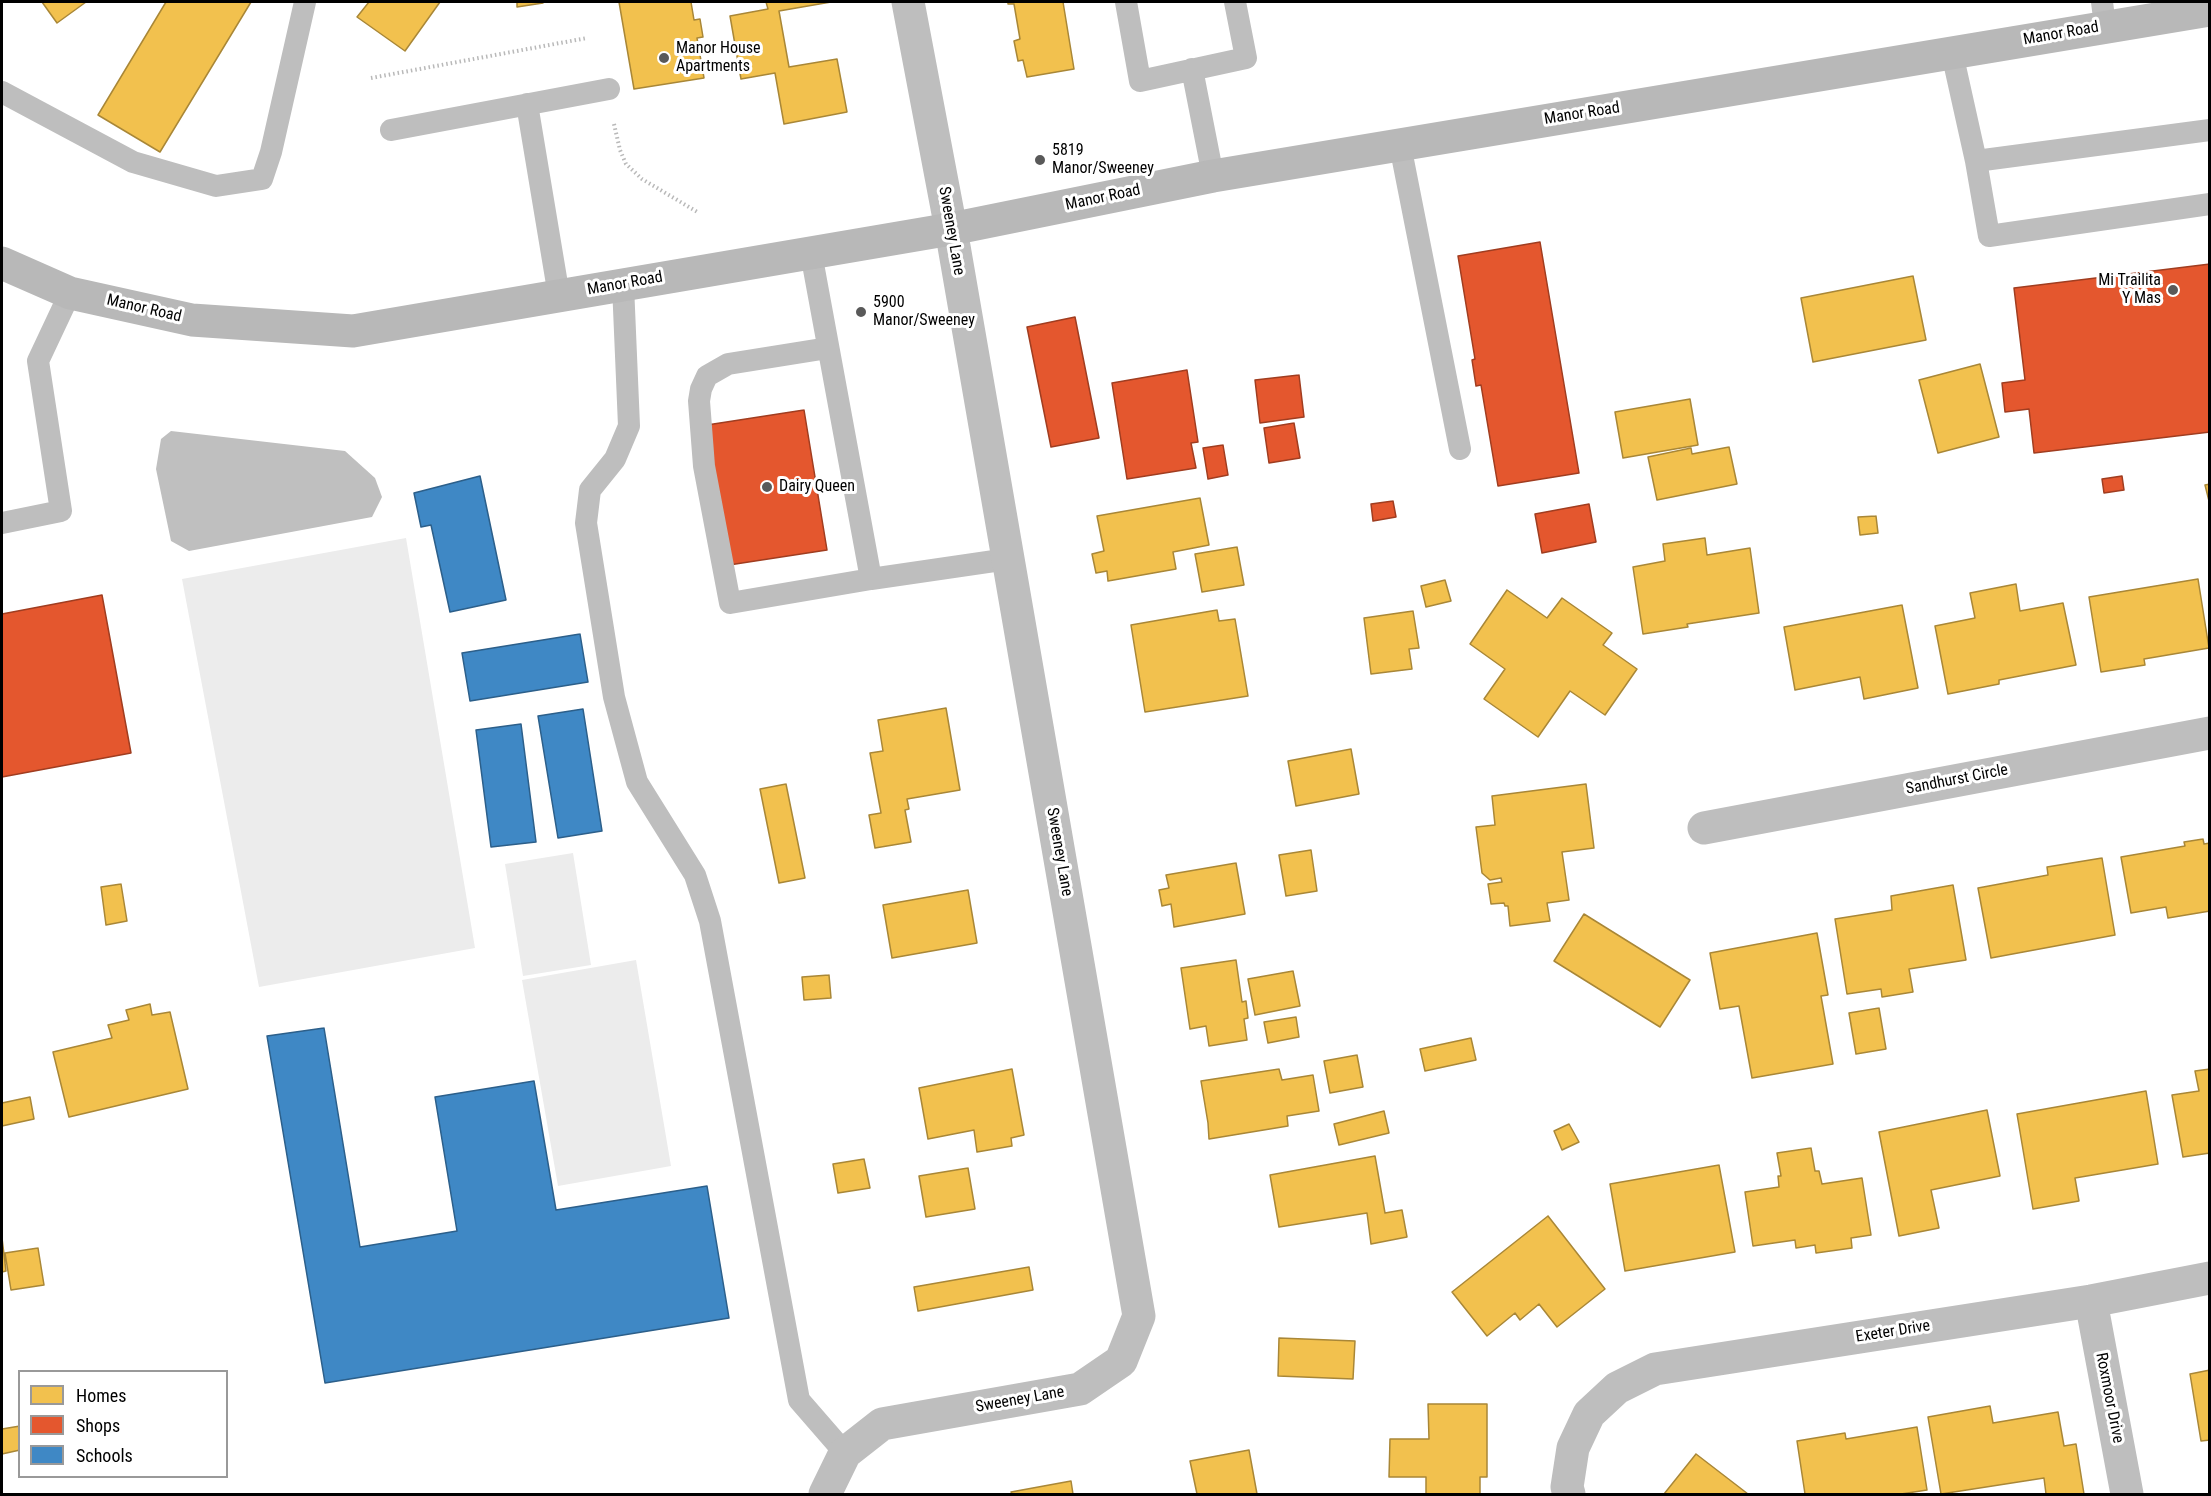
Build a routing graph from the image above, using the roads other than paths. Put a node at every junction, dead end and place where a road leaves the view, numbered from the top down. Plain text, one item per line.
1 (305, 2) edge
2 (908, 2) edge
3 (1126, 2) edge
4 (1235, 2) edge
5 (2210, 10) edge
6 (2104, 14) edge
7 (1952, 53) junction
8 (1192, 69) junction
9 (609, 89) dead end
10 (2, 92) edge
11 (527, 104) junction
12 (392, 130) dead end
13 (2210, 130) edge
14 (1400, 145) junction
15 (1976, 161) junction
16 (1213, 176) junction
17 (2210, 204) edge
18 (951, 229) junction
19 (811, 253) junction
20 (2, 263) edge
21 (623, 285) junction
22 (70, 293) junction
23 (559, 296) junction
24 (828, 348) junction
25 (1460, 449) dead end
26 (2, 523) edge
27 (1008, 559) junction
28 (871, 579) junction
29 (2210, 733) edge
30 (1704, 828) dead end
31 (2210, 1278) edge
32 (2091, 1301) junction
33 (845, 1453) junction
34 (825, 1494) edge
35 (1569, 1494) edge
36 (2127, 1494) edge

1 - 10 lane
2 - 18 street, Sweeney Lane
3 - 8 lane
4 - 8 lane
5 - 6 main road, Manor Road
6 - 7 main road, Manor Road
7 - 14 main road, Manor Road
7 - 15 lane
8 - 16 lane
9 - 11 lane
11 - 12 lane
11 - 23 lane
13 - 15 lane
14 - 16 main road, Manor Road
14 - 25 lane
15 - 17 lane
16 - 18 main road, Manor Road
18 - 19 main road, Manor Road
18 - 27 street, Sweeney Lane
19 - 21 main road, Manor Road
19 - 24 lane
20 - 22 main road, Manor Road
21 - 23 main road, Manor Road
21 - 33 lane
22 - 23 main road, Manor Road
22 - 26 lane
24 - 28 lane
24 - 28 lane
27 - 28 lane
27 - 33 street, Sweeney Lane
29 - 30 street, Sandhurst Circle
31 - 32 street, Exeter Drive
32 - 35 street, Exeter Drive
32 - 36 street, Roxmoor Drive
33 - 34 street, Sweeney Lane

